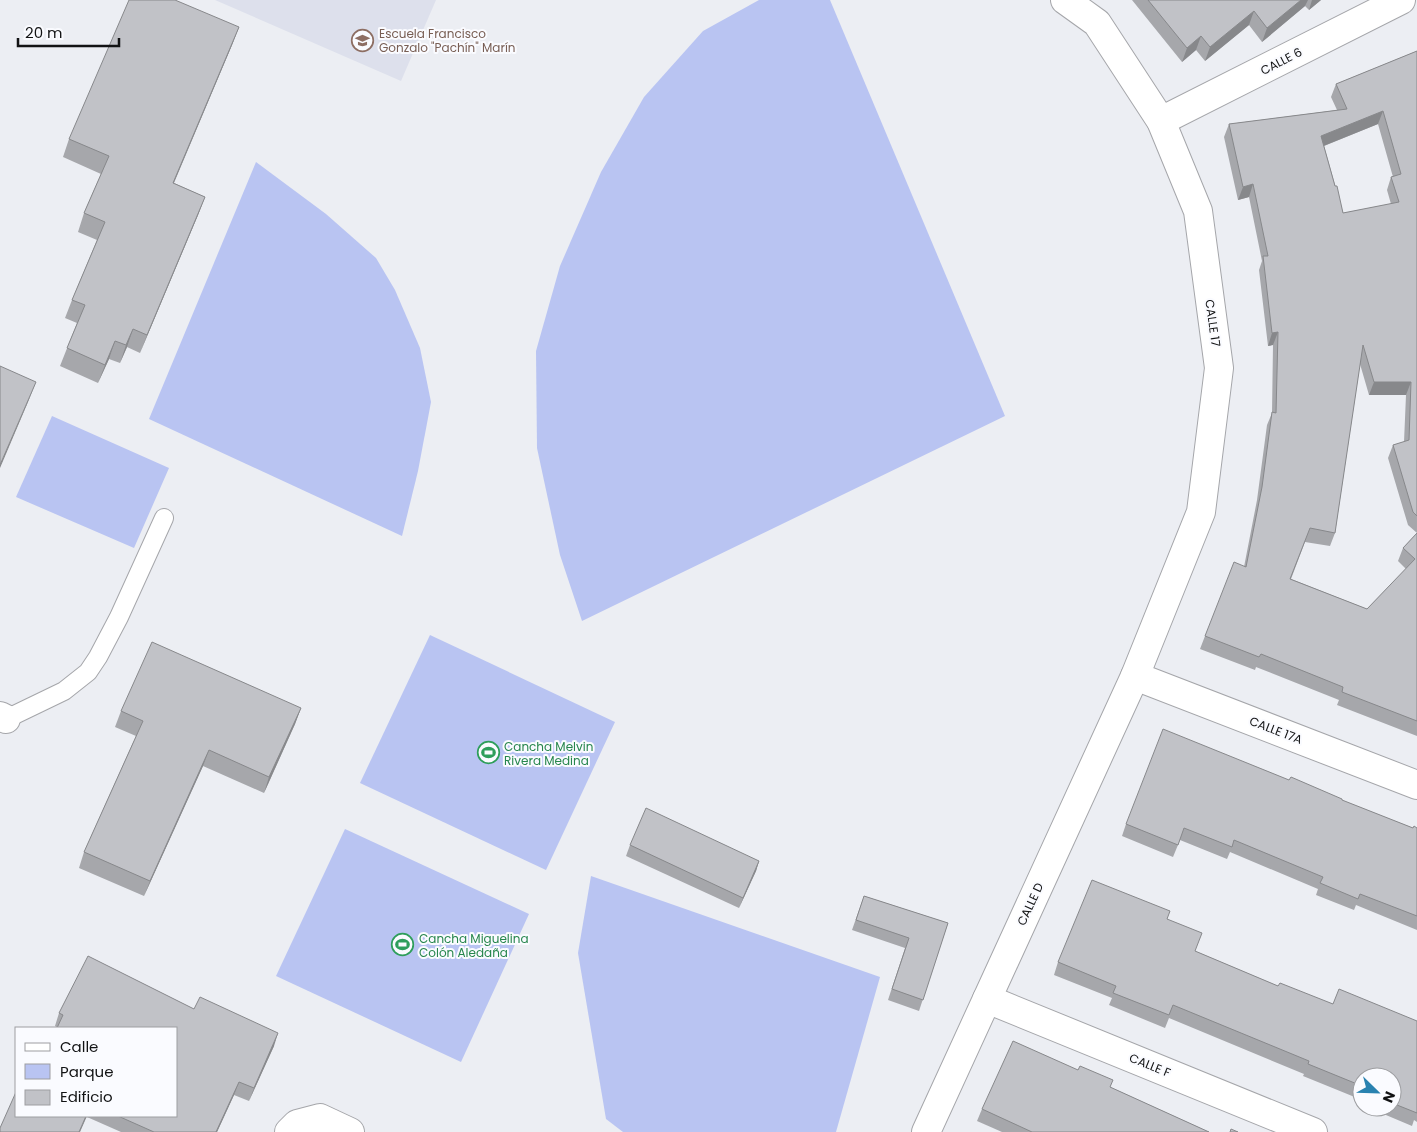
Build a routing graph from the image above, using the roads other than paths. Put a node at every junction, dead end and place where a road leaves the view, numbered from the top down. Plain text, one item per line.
1 (1065, 0) edge
2 (1401, 0) edge
3 (1161, 121) junction
4 (164, 518) dead end
5 (1135, 676) junction
6 (3, 718) edge
7 (1417, 785) edge
8 (987, 999) junction
9 (289, 1132) edge
10 (350, 1132) edge
11 (926, 1132) edge
12 (1313, 1132) edge

1 - 3 street, CALLE 17
2 - 3 street, CALLE 6
3 - 5 street, CALLE 17
4 - 6 lane
5 - 7 street, CALLE 17A
5 - 8 street, CALLE D
8 - 11 street, CALLE D
8 - 12 street, CALLE F
9 - 10 street

